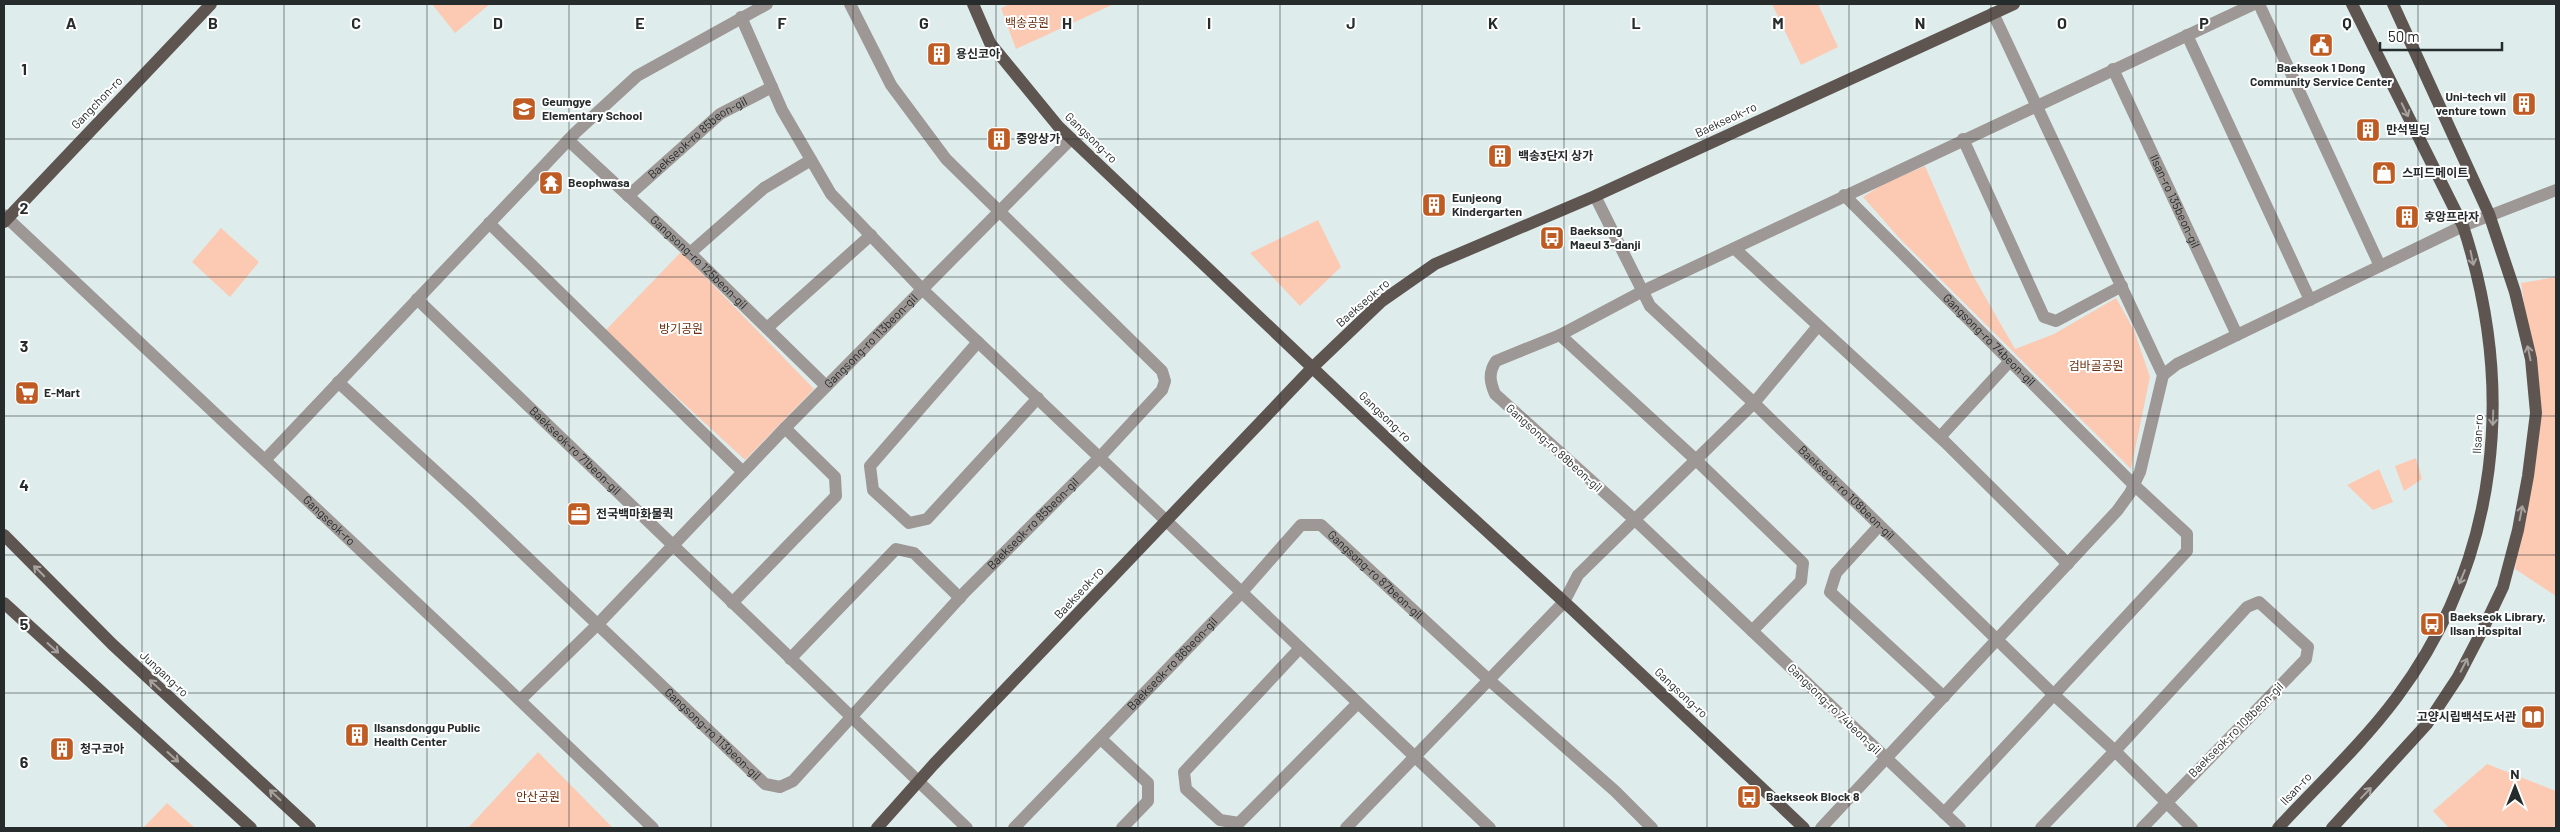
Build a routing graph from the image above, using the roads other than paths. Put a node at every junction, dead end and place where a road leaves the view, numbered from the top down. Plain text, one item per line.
1 (211, 4) edge
2 (767, 4) edge
3 (850, 4) edge
4 (973, 4) edge
5 (2014, 4) edge
6 (2254, 4) edge
7 (2259, 4) edge
8 (2352, 4) edge
9 (2393, 4) edge
10 (1993, 13) junction
11 (741, 17) junction
12 (2187, 35) junction
13 (2113, 69) junction
14 (772, 87) junction
15 (2036, 104) junction
16 (1071, 139) junction
17 (1963, 139) junction
18 (568, 140) junction
19 (811, 160) junction
20 (2556, 190) edge
21 (1844, 195) junction
22 (628, 196) junction
23 (1595, 196) junction
24 (999, 210) junction
25 (2489, 214) junction
26 (5, 219) edge
27 (489, 223) junction
28 (2463, 226) junction
29 (871, 236) junction
30 (1735, 249) junction
31 (690, 254) junction
32 (2380, 266) junction
33 (2122, 286) junction
34 (922, 289) junction
35 (1643, 290) junction
36 (417, 299) junction
37 (2310, 300) junction
38 (1818, 326) junction
39 (767, 328) junction
40 (1560, 335) junction
41 (2237, 335) junction
42 (978, 342) junction
43 (2010, 361) junction
44 (1312, 367) junction
45 (2163, 375) junction
46 (338, 382) junction
47 (826, 386) junction
48 (1038, 398) junction
49 (1754, 403) junction
50 (785, 428) junction
51 (1942, 440) junction
52 (1100, 457) junction
53 (1695, 459) junction
54 (265, 460) junction
55 (743, 472) junction
56 (2134, 485) junction
57 (1634, 519) junction
58 (1166, 521) junction
59 (1879, 526) junction
60 (4, 535) edge
61 (672, 546) junction
62 (2068, 564) junction
63 (1242, 592) junction
64 (963, 595) junction
65 (1564, 602) junction
66 (4, 603) edge
67 (732, 603) junction
68 (597, 625) junction
69 (1756, 635) junction
70 (1997, 640) junction
71 (1300, 648) junction
72 (790, 659) junction
73 (1489, 680) junction
74 (2053, 694) junction
75 (1944, 697) junction
76 (520, 700) junction
77 (1358, 703) junction
78 (852, 718) junction
79 (1102, 738) junction
80 (2115, 751) junction
81 (1415, 757) junction
82 (1886, 759) junction
83 (918, 782) junction
84 (2165, 802) junction
85 (1944, 812) junction
86 (251, 828) edge
87 (310, 828) edge
88 (653, 828) edge
89 (877, 828) edge
90 (967, 828) edge
91 (1014, 828) edge
92 (1122, 828) edge
93 (1346, 828) edge
94 (1490, 828) edge
95 (1652, 828) edge
96 (1804, 828) edge
97 (1821, 828) edge
98 (1960, 828) edge
99 (2041, 828) edge
100 (2142, 828) edge
101 (2192, 828) edge
102 (2278, 828) edge
103 (2332, 828) edge

1 - 26 main road, Gangchon-ro
2 - 11 street
3 - 24 street
4 - 16 main road, Gangsong-ro
5 - 10 main road, Baekseok-ro
6 - 12 street
7 - 32 street
8 -> 28 main road, Ilsan-ro
9 - 25 main road
10 - 15 street
10 - 23 main road, Baekseok-ro
11 - 14 street
11 - 18 street
12 - 13 street
12 - 37 street
13 - 15 street
13 - 41 street, Ilsan-ro 135beon-gil
14 - 19 street
14 - 22 street, Baekseok-ro 85beon-gil
15 - 17 street
15 - 33 street
16 - 24 street, Gangsong-ro 113beon-gil
16 - 44 main road, Gangsong-ro
17 - 21 street
17 - 33 street
18 - 22 street, Gangsong-ro 125beon-gil
18 - 27 street
19 - 29 street
19 - 31 street
20 - 25 street
21 - 30 street
21 - 43 street, Gangsong-ro 74beon-gil
22 - 31 street, Gangsong-ro 125beon-gil
23 - 35 street, Baekseok-ro 108beon-gil
23 - 44 main road, Baekseok-ro
24 - 34 street, Gangsong-ro 113beon-gil
24 - 52 street
25 - 28 street
103 -> 25 main road
26 - 54 street, Gangseok-ro
27 - 36 street
27 - 55 street
28 - 32 street
28 -> 102 main road, Ilsan-ro
29 - 34 street
29 - 39 street
30 - 35 street
30 - 38 street
31 - 39 street, Gangsong-ro 125beon-gil
32 - 37 street
33 - 45 street
34 - 42 street
34 - 47 street, Gangsong-ro 113beon-gil
35 - 40 street
35 - 49 street, Baekseok-ro 108beon-gil
36 - 46 street
36 - 61 street, Baekseok-ro 71beon-gil
37 - 41 street
38 - 49 street
38 - 51 street
39 - 47 street, Gangsong-ro 125beon-gil
40 - 53 street
40 - 57 street, Gangsong-ro 88beon-gil
41 - 45 street
42 - 48 street
42 - 48 street
43 - 51 street
43 - 56 street, Gangsong-ro 74beon-gil
44 - 58 main road, Baekseok-ro
44 - 65 main road, Gangsong-ro
45 - 56 street, Gangsong-ro 74beon-gil
46 - 54 street
46 - 68 street, Gangsong-ro 113beon-gil
47 - 50 street, Gangsong-ro 113beon-gil
48 - 52 street
49 - 53 street
49 - 59 street, Baekseok-ro 108beon-gil
50 - 55 street, Gangsong-ro 113beon-gil
50 - 67 street
51 - 62 street
52 - 58 street
52 - 64 street, Baekseok-ro 85beon-gil
53 - 57 street
53 - 69 street
54 - 76 street, Gangseok-ro
55 - 61 street, Gangsong-ro 113beon-gil
56 - 62 street, Gangsong-ro 74beon-gil
56 - 74 street
57 - 65 street
57 - 69 street, Gangsong-ro 88beon-gil
58 - 63 street
58 - 83 main road, Baekseok-ro
59 - 70 street, Baekseok-ro 108beon-gil
59 - 75 street
87 -> 60 main road, Jungang-ro
61 - 67 street, Baekseok-ro 71beon-gil
61 - 68 street, Gangsong-ro 113beon-gil
62 - 70 street, Gangsong-ro 74beon-gil
63 - 71 street
63 - 73 street, Gangsong-ro 87beon-gil
63 - 79 street, Baekseok-ro 86beon-gil
64 - 72 street
64 - 78 street
65 - 73 street
65 - 96 main road, Gangsong-ro
66 -> 86 main road
67 - 72 street, Baekseok-ro 71beon-gil
68 - 76 street, Gangsong-ro 113beon-gil
68 - 78 street, Gangsong-ro 113beon-gil
69 - 82 street, Gangsong-ro 74beon-gil
70 - 74 street, Baekseok-ro 108beon-gil
70 - 75 street, Gangsong-ro 74beon-gil
71 - 77 street
71 - 77 street
72 - 78 street, Baekseok-ro 71beon-gil
73 - 81 street
73 - 95 street, Gangsong-ro 87beon-gil
74 - 80 street, Baekseok-ro 108beon-gil
74 - 85 street
75 - 82 street, Gangsong-ro 74beon-gil
76 - 88 street, Gangseok-ro
77 - 81 street
78 - 83 street, Baekseok-ro 71beon-gil
79 - 91 street, Baekseok-ro 86beon-gil
79 - 92 street
80 - 84 street, Baekseok-ro 108beon-gil
80 - 84 street, Baekseok-ro 108beon-gil
80 - 99 street
81 - 93 street
81 - 94 street
82 - 85 street, Gangsong-ro 74beon-gil
82 - 97 street, Gangsong-ro 74beon-gil
83 - 89 main road, Baekseok-ro
83 - 90 street, Baekseok-ro 71beon-gil
84 - 100 street, Baekseok-ro 108beon-gil
84 - 101 street, Baekseok-ro 108beon-gil
85 - 98 street, Gangsong-ro 74beon-gil

